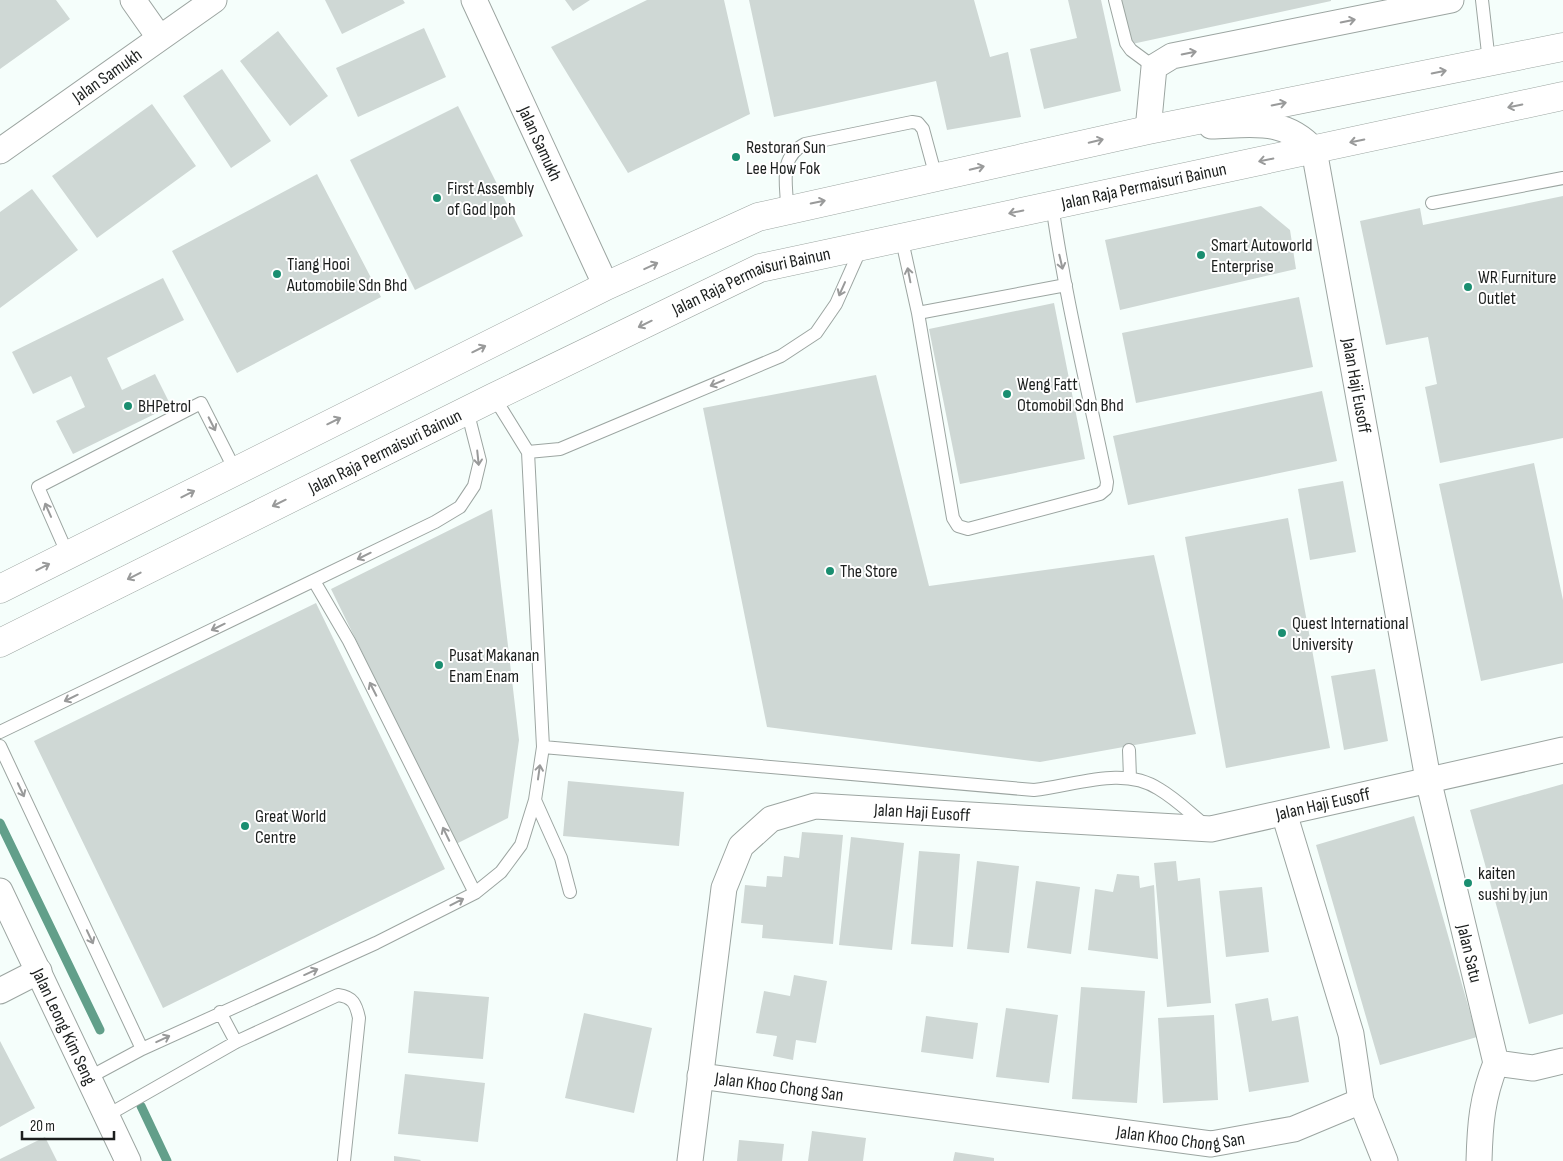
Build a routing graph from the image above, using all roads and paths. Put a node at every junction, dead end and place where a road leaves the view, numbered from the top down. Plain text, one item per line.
1 (133, 0) edge
2 (214, 0) edge
3 (474, 0) edge
4 (1115, 0) edge
5 (1452, 0) edge
6 (1482, 0) edge
7 (159, 37) junction
8 (1563, 47) edge
9 (1489, 62) junction
10 (1154, 67) junction
11 (1563, 96) edge
12 (1155, 128) junction
13 (1314, 150) junction
14 (0, 151) edge
15 (936, 177) junction
16 (1563, 178) edge
17 (1432, 203) dead end
18 (1052, 204) junction
19 (787, 208) junction
20 (901, 236) junction
21 (862, 244) junction
22 (1066, 285) junction
23 (606, 286) junction
24 (918, 313) junction
25 (494, 397) junction
26 (467, 410) junction
27 (528, 452) junction
28 (235, 470) junction
29 (68, 555) junction
30 (314, 581) junction
31 (0, 590) edge
32 (0, 643) edge
33 (0, 732) edge
34 (0, 746) edge
35 (543, 747) junction
36 (1129, 750) dead end
37 (1563, 750) edge
38 (1130, 778) junction
39 (1428, 778) junction
40 (535, 800) junction
41 (1284, 813) junction
42 (1211, 830) junction
43 (0, 891) edge
44 (570, 892) dead end
45 (475, 894) junction
46 (39, 972) junction
47 (0, 992) edge
48 (220, 1012) junction
49 (236, 1042) junction
50 (142, 1049) junction
51 (1563, 1061) edge
52 (1496, 1063) junction
53 (700, 1076) junction
54 (88, 1078) junction
55 (1361, 1101) junction
56 (106, 1116) junction
57 (128, 1161) edge
58 (344, 1161) edge
59 (690, 1161) edge
60 (1385, 1161) edge
61 (1479, 1161) edge

1 - 7 street
2 - 7 street, Jalan Samukh
3 - 23 street, Jalan Samukh
4 - 10 lane
10 -> 5 street
6 - 9 lane
7 - 14 street, Jalan Samukh
8 - 9 main road
12 -> 9 main road
10 - 12 street
11 -> 13 main road, Jalan Raja Permaisuri Bainun
12 - 13 street
15 -> 12 main road
13 -> 18 main road, Jalan Raja Permaisuri Bainun
13 - 39 street, Jalan Haji Eusoff
19 -> 15 main road
15 - 19 lane
16 - 17 lane
18 -> 20 main road, Jalan Raja Permaisuri Bainun
18 -> 22 lane
23 -> 19 main road
20 - 21 main road, Jalan Raja Permaisuri Bainun
24 -> 20 lane
21 -> 25 main road, Jalan Raja Permaisuri Bainun
21 -> 27 lane
22 - 24 lane
22 - 24 lane
28 -> 23 main road
25 - 26 main road, Jalan Raja Permaisuri Bainun
25 - 27 lane
26 -> 30 lane
26 -> 32 main road, Jalan Raja Permaisuri Bainun
27 - 35 lane
29 -> 28 main road
29 -> 28 lane
31 -> 29 main road
30 -> 33 lane
45 -> 30 lane
34 -> 50 lane
35 - 38 lane
40 -> 35 lane
36 - 38 lane
37 - 39 street, Jalan Haji Eusoff
38 - 42 lane
39 - 41 street, Jalan Haji Eusoff
39 - 52 street, Jalan Satu
40 - 44 lane
40 - 45 lane
41 - 42 street, Jalan Haji Eusoff
41 - 55 street
42 - 53 street, Jalan Haji Eusoff
43 - 46 street, Jalan Leong Kim Seng
48 -> 45 lane
46 - 47 street
46 - 54 street, Jalan Leong Kim Seng
48 - 49 lane
50 -> 48 lane
49 - 56 lane
49 - 58 lane
50 - 54 lane
51 - 52 street
52 - 61 street
53 - 55 street, Jalan Khoo Chong San
53 - 59 street, Jalan Haji Eusoff
54 - 56 street, Jalan Leong Kim Seng
55 - 60 street
56 - 57 street, Jalan Leong Kim Seng

